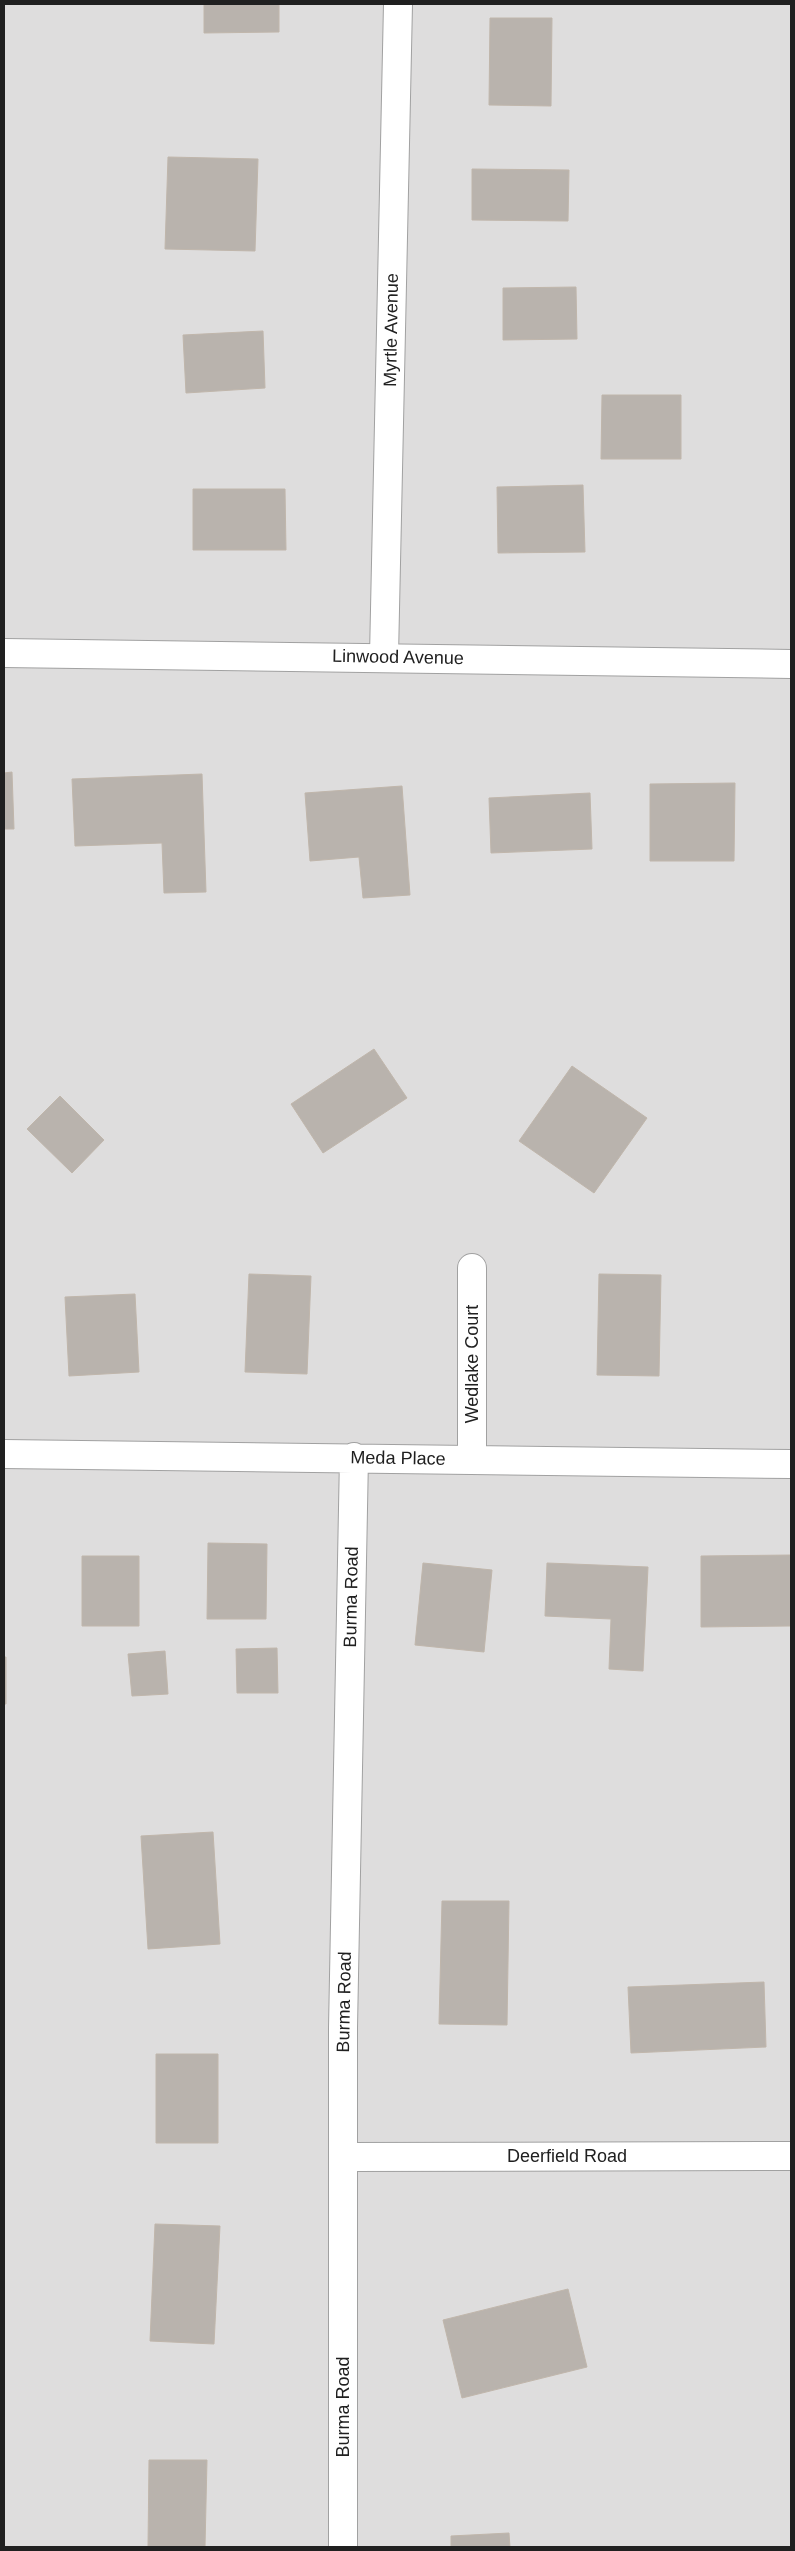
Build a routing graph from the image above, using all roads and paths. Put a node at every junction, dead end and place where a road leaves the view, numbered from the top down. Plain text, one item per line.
1 (398, 4) edge
2 (4, 652) edge
3 (384, 656) junction
4 (791, 664) edge
5 (472, 1268) dead end
6 (4, 1454) edge
7 (354, 1457) junction
8 (472, 1459) junction
9 (791, 1464) edge
10 (791, 2156) edge
11 (343, 2157) junction
12 (343, 2547) edge

1 - 3 street, Myrtle Avenue
2 - 3 street, Linwood Avenue
3 - 4 street, Linwood Avenue
5 - 8 street, Wedlake Court
6 - 7 street, Meda Place
7 - 8 street, Meda Place
7 - 11 street, Burma Road
8 - 9 street, Meda Place
10 - 11 street, Deerfield Road
11 - 12 street, Burma Road

